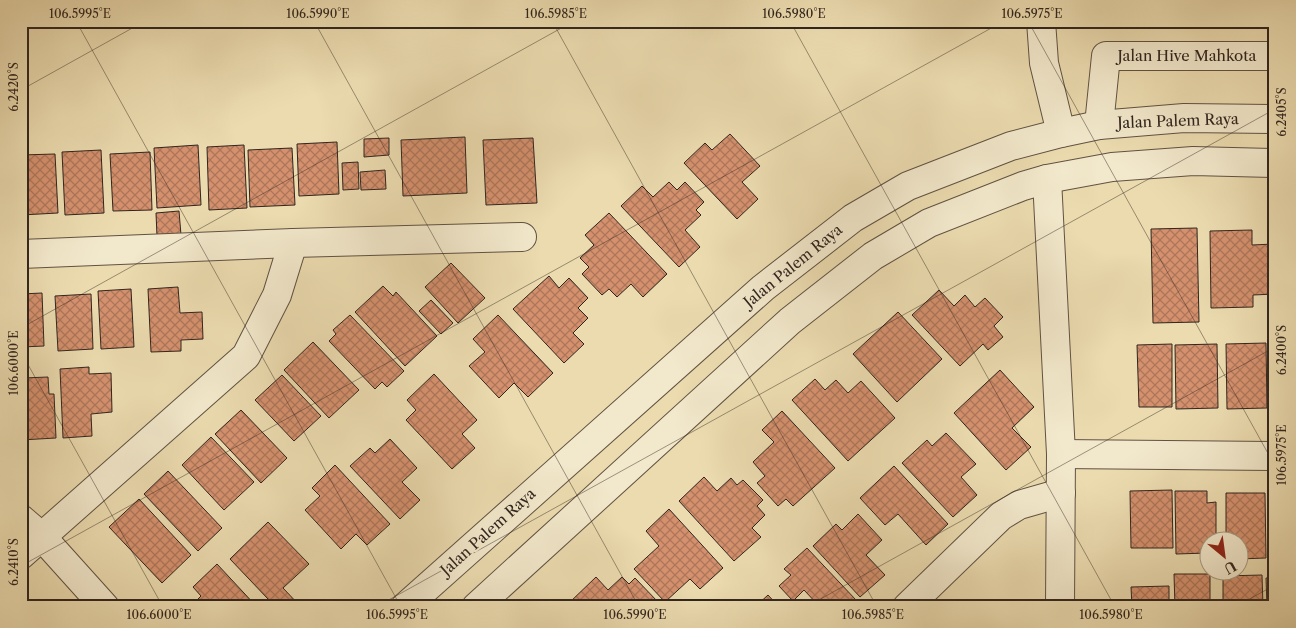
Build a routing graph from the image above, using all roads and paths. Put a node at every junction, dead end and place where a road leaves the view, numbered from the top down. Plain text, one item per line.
1 (1041, 21) edge
2 (1275, 58) edge
3 (1275, 119) edge
4 (1099, 125) junction
5 (1061, 133) junction
6 (1275, 163) edge
7 (1047, 179) junction
8 (522, 237) dead end
9 (293, 243) junction
10 (21, 254) edge
11 (1061, 454) junction
12 (1275, 456) edge
13 (1061, 493) junction
14 (21, 519) edge
15 (42, 537) junction
16 (21, 555) edge
17 (105, 607) edge
18 (405, 607) edge
19 (476, 607) edge
20 (907, 607) edge
21 (1060, 607) edge

1 - 5 street
2 - 4 street, Jalan Hive Mahkota
3 - 4 street, Jalan Palem Raya
4 - 5 street, Jalan Palem Raya
5 - 18 street, Jalan Palem Raya
6 - 7 street
7 - 11 street
7 - 19 street
8 - 9 street
9 - 10 street
9 - 15 street
11 - 12 street
11 - 13 street
13 - 20 street
13 - 21 street
14 - 15 street
15 - 16 street
15 - 17 street

